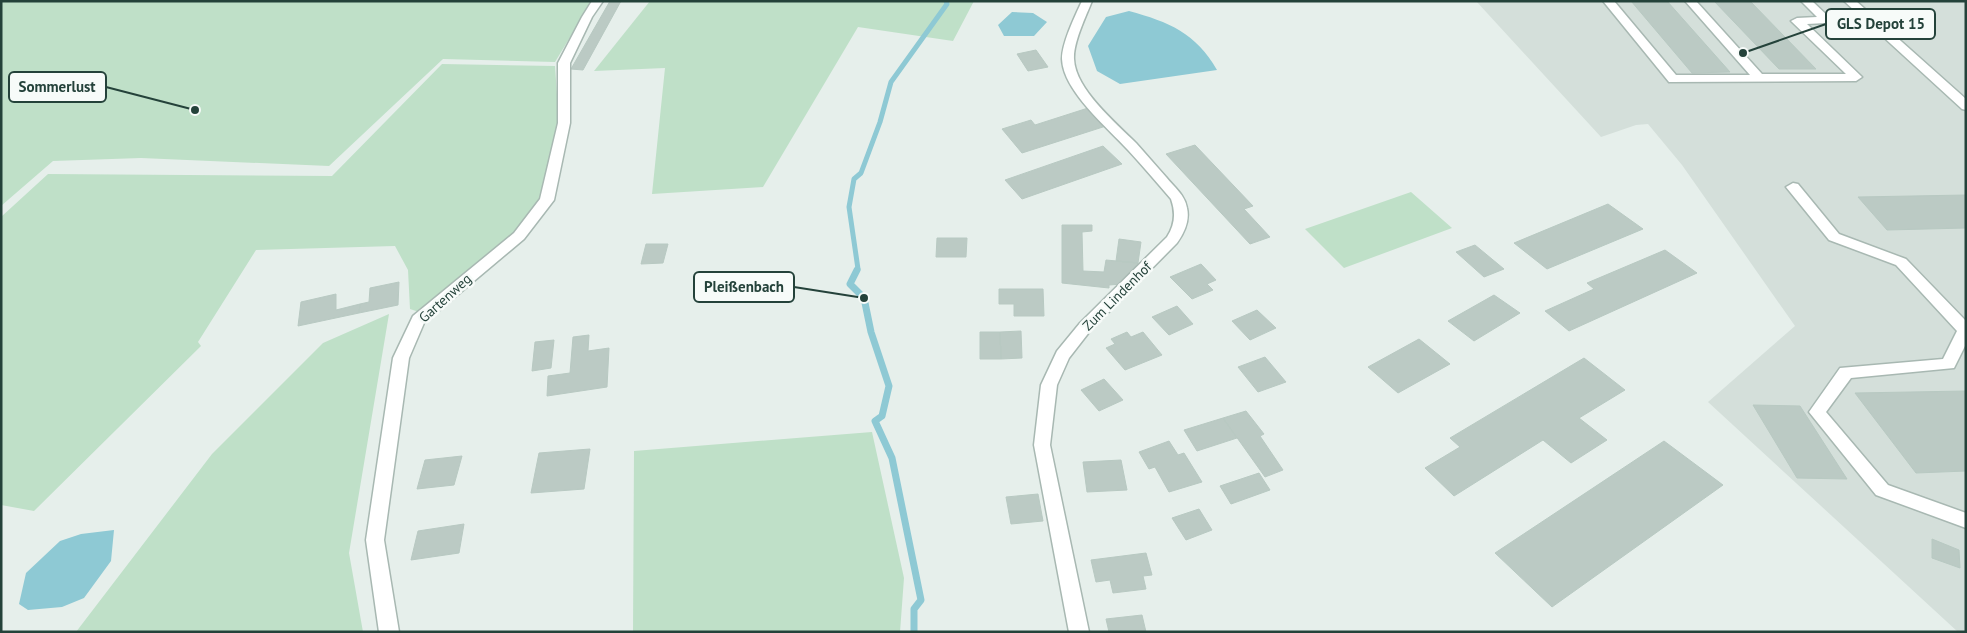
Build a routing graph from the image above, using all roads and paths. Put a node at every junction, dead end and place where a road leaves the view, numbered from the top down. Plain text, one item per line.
1 (598, 1) edge
2 (1087, 1) edge
3 (1608, 1) edge
4 (1690, 1) edge
5 (1806, 1) edge
6 (1849, 1) edge
7 (1759, 78) junction
8 (1966, 106) edge
9 (1793, 188) dead end
10 (1958, 315) edge
11 (1966, 521) edge
12 (389, 632) edge
13 (1080, 632) edge

1 - 12 street, Gartenweg
2 - 13 street, Zum Lindenhof
3 - 7 street
4 - 7 street
5 - 7 street
6 - 8 street
9 - 10 street
10 - 11 street

